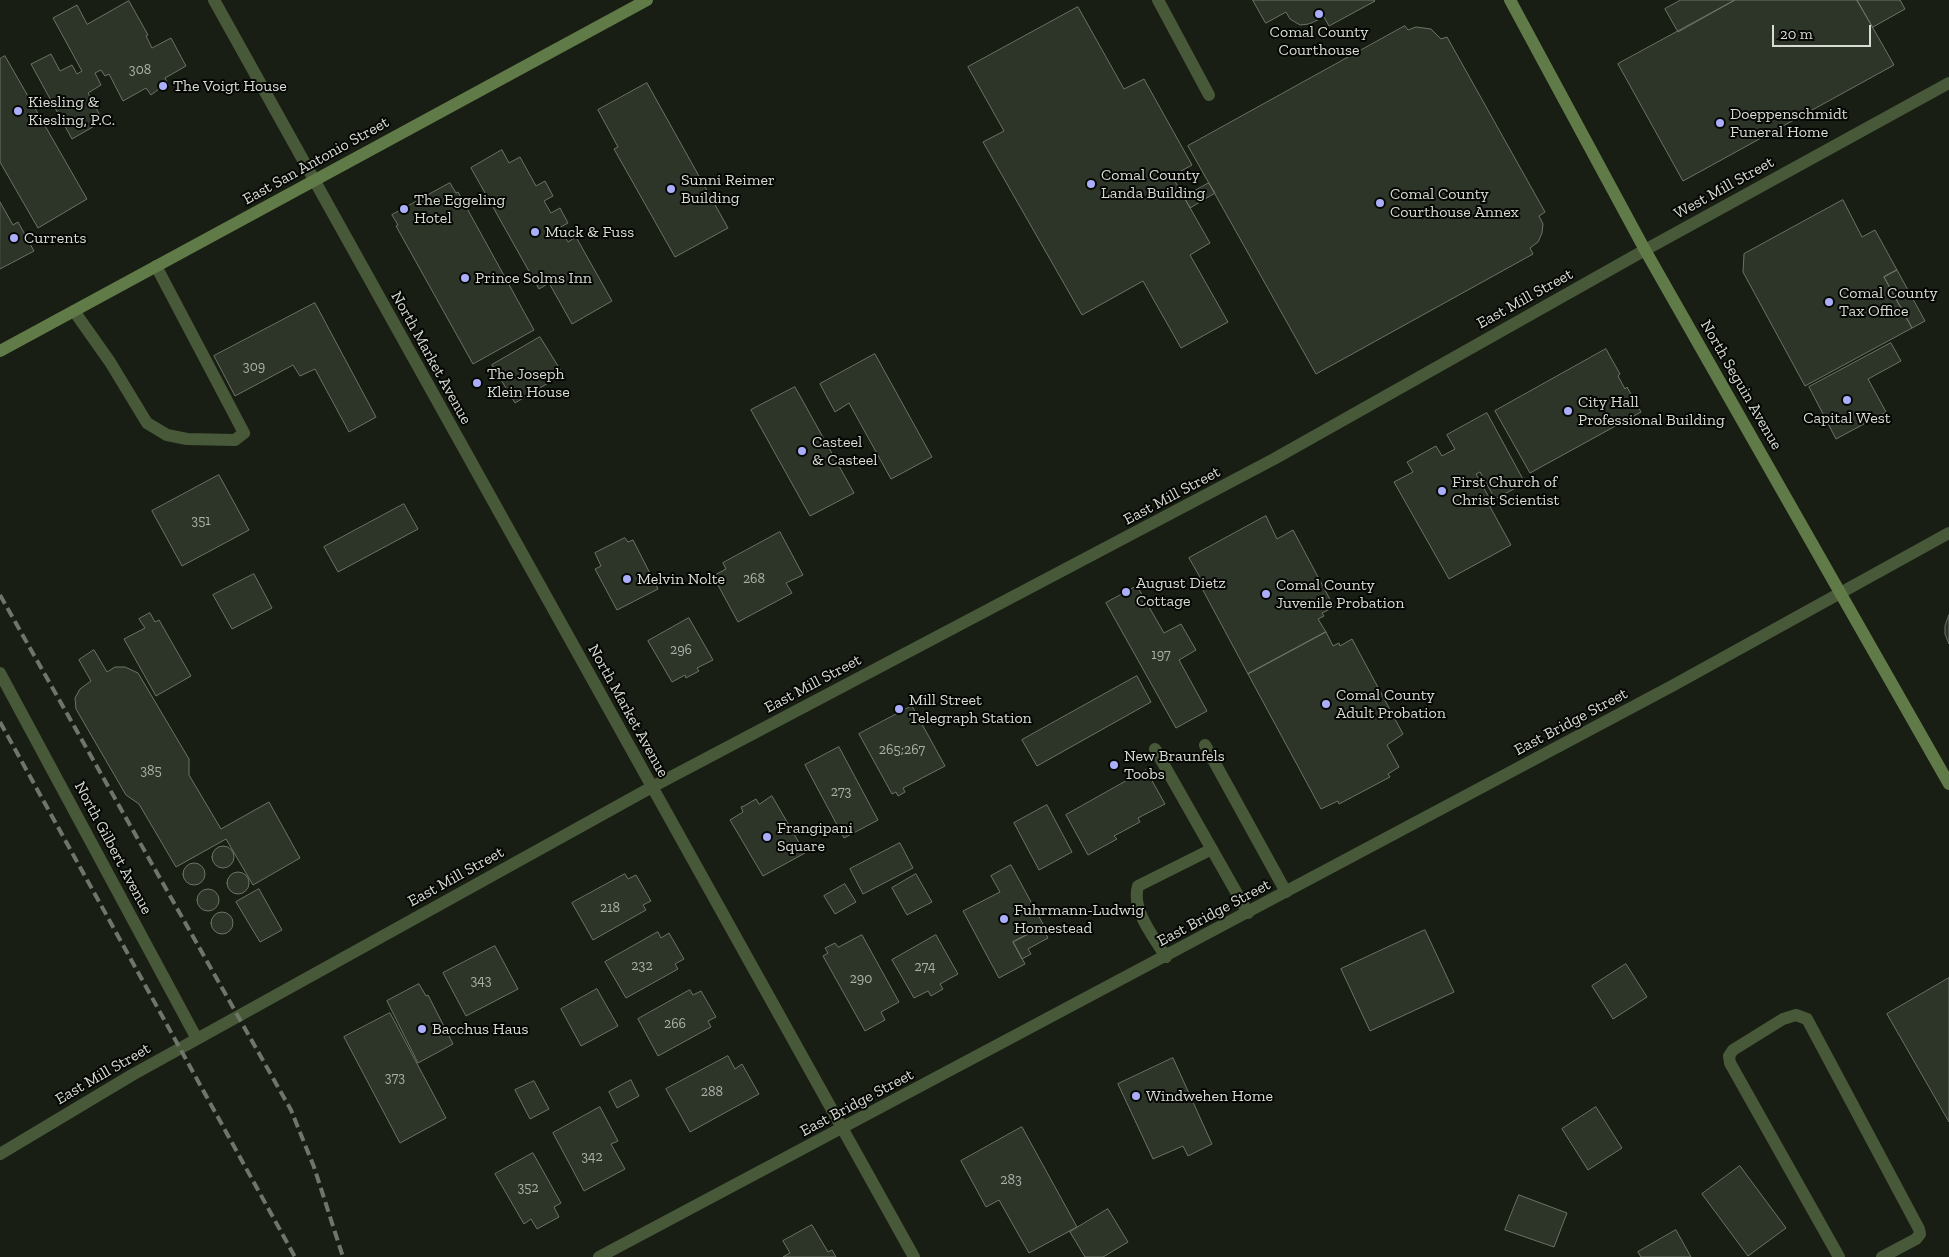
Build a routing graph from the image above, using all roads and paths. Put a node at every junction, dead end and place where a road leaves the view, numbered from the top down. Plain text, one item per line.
1 (214, 0) edge
2 (647, 0) edge
3 (1158, 0) edge
4 (1510, 0) edge
5 (1949, 83) edge
6 (1209, 96) dead end
7 (314, 181) junction
8 (1645, 250) junction
9 (156, 266) junction
10 (74, 311) junction
11 (0, 351) edge
12 (1949, 533) edge
13 (1841, 592) junction
14 (0, 673) edge
15 (1205, 745) dead end
16 (1155, 749) dead end
17 (1949, 784) edge
18 (652, 787) junction
19 (1212, 849) junction
20 (1286, 892) junction
21 (1248, 913) junction
22 (1166, 957) junction
23 (196, 1039) junction
24 (843, 1129) junction
25 (0, 1154) edge
26 (599, 1257) edge
27 (914, 1257) edge
28 (1840, 1257) edge
29 (1883, 1257) edge

1 - 7 street, North Market Avenue
2 - 7 main road, East San Antonio Street
3 - 6 street
4 - 8 main road, North Seguin Avenue
5 - 8 street, West Mill Street
7 - 9 main road, East San Antonio Street
7 - 18 street, North Market Avenue
8 - 13 main road, North Seguin Avenue
8 - 18 street, East Mill Street
9 - 10 main road, East San Antonio Street
9 - 10 street
10 - 11 main road, East San Antonio Street
12 - 13 street, East Bridge Street
13 - 17 main road, North Seguin Avenue
13 - 20 street, East Bridge Street
14 - 23 street, North Gilbert Avenue
15 - 20 street
16 - 19 street
18 - 23 street, East Mill Street
18 - 24 street, North Market Avenue
19 - 21 street
19 - 22 street
20 - 21 street, East Bridge Street
21 - 22 street, East Bridge Street
22 - 24 street, East Bridge Street
23 - 25 street, East Mill Street
24 - 26 street, East Bridge Street
24 - 27 street, North Market Avenue
28 - 29 street

